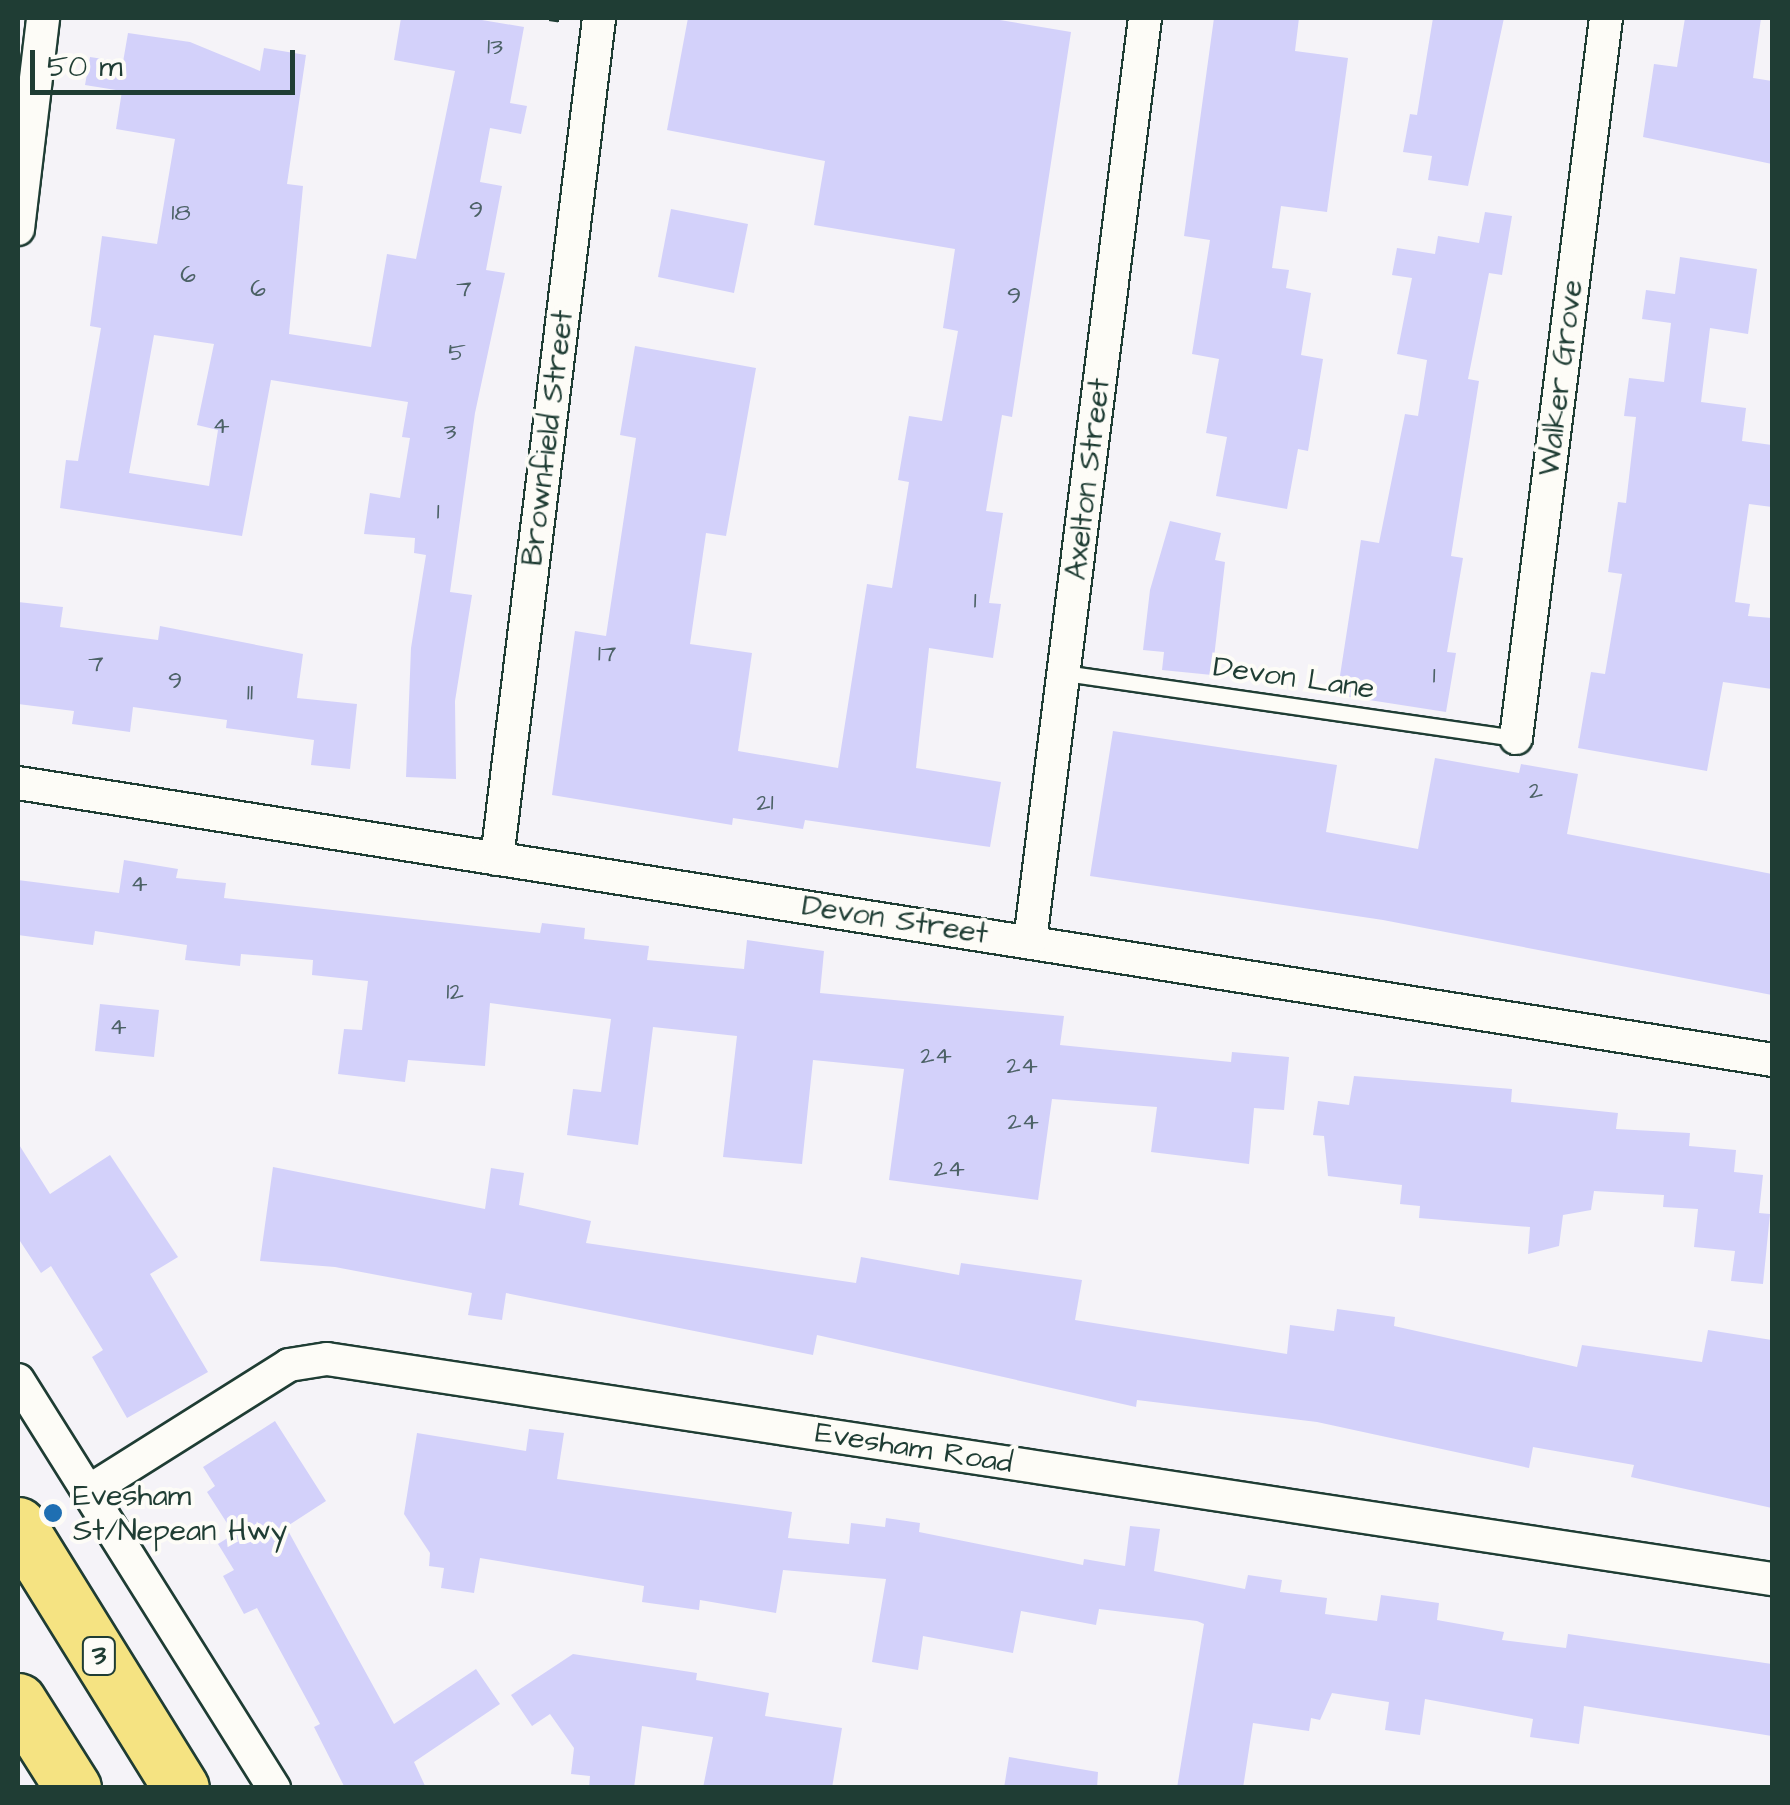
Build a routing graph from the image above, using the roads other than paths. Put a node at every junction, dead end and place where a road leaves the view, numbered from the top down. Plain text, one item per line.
1 (43, 18) edge
2 (599, 18) edge
3 (1146, 18) edge
4 (1606, 18) edge
5 (18, 229) edge
6 (1064, 672) junction
7 (1516, 738) joint
8 (18, 783) edge
9 (497, 859) junction
10 (1030, 942) junction
11 (1772, 1060) edge
12 (18, 1380) edge
13 (89, 1491) junction
14 (18, 1525) edge
15 (1772, 1580) edge
16 (18, 1700) edge
17 (73, 1788) edge
18 (182, 1788) edge
19 (274, 1788) edge

1 - 5 street
2 - 9 street, Brownfield Street
3 - 6 street, Axelton Street
4 - 7 street, Walker Grove
6 - 7 lane, Devon Lane
6 - 10 street, Axelton Street
8 - 9 street, Devon Street
9 - 10 street, Devon Street
10 - 11 street, Devon Street
12 - 13 street
13 - 15 street, Evesham Road
13 - 19 street
14 - 18 highway, 3
16 - 17 highway

